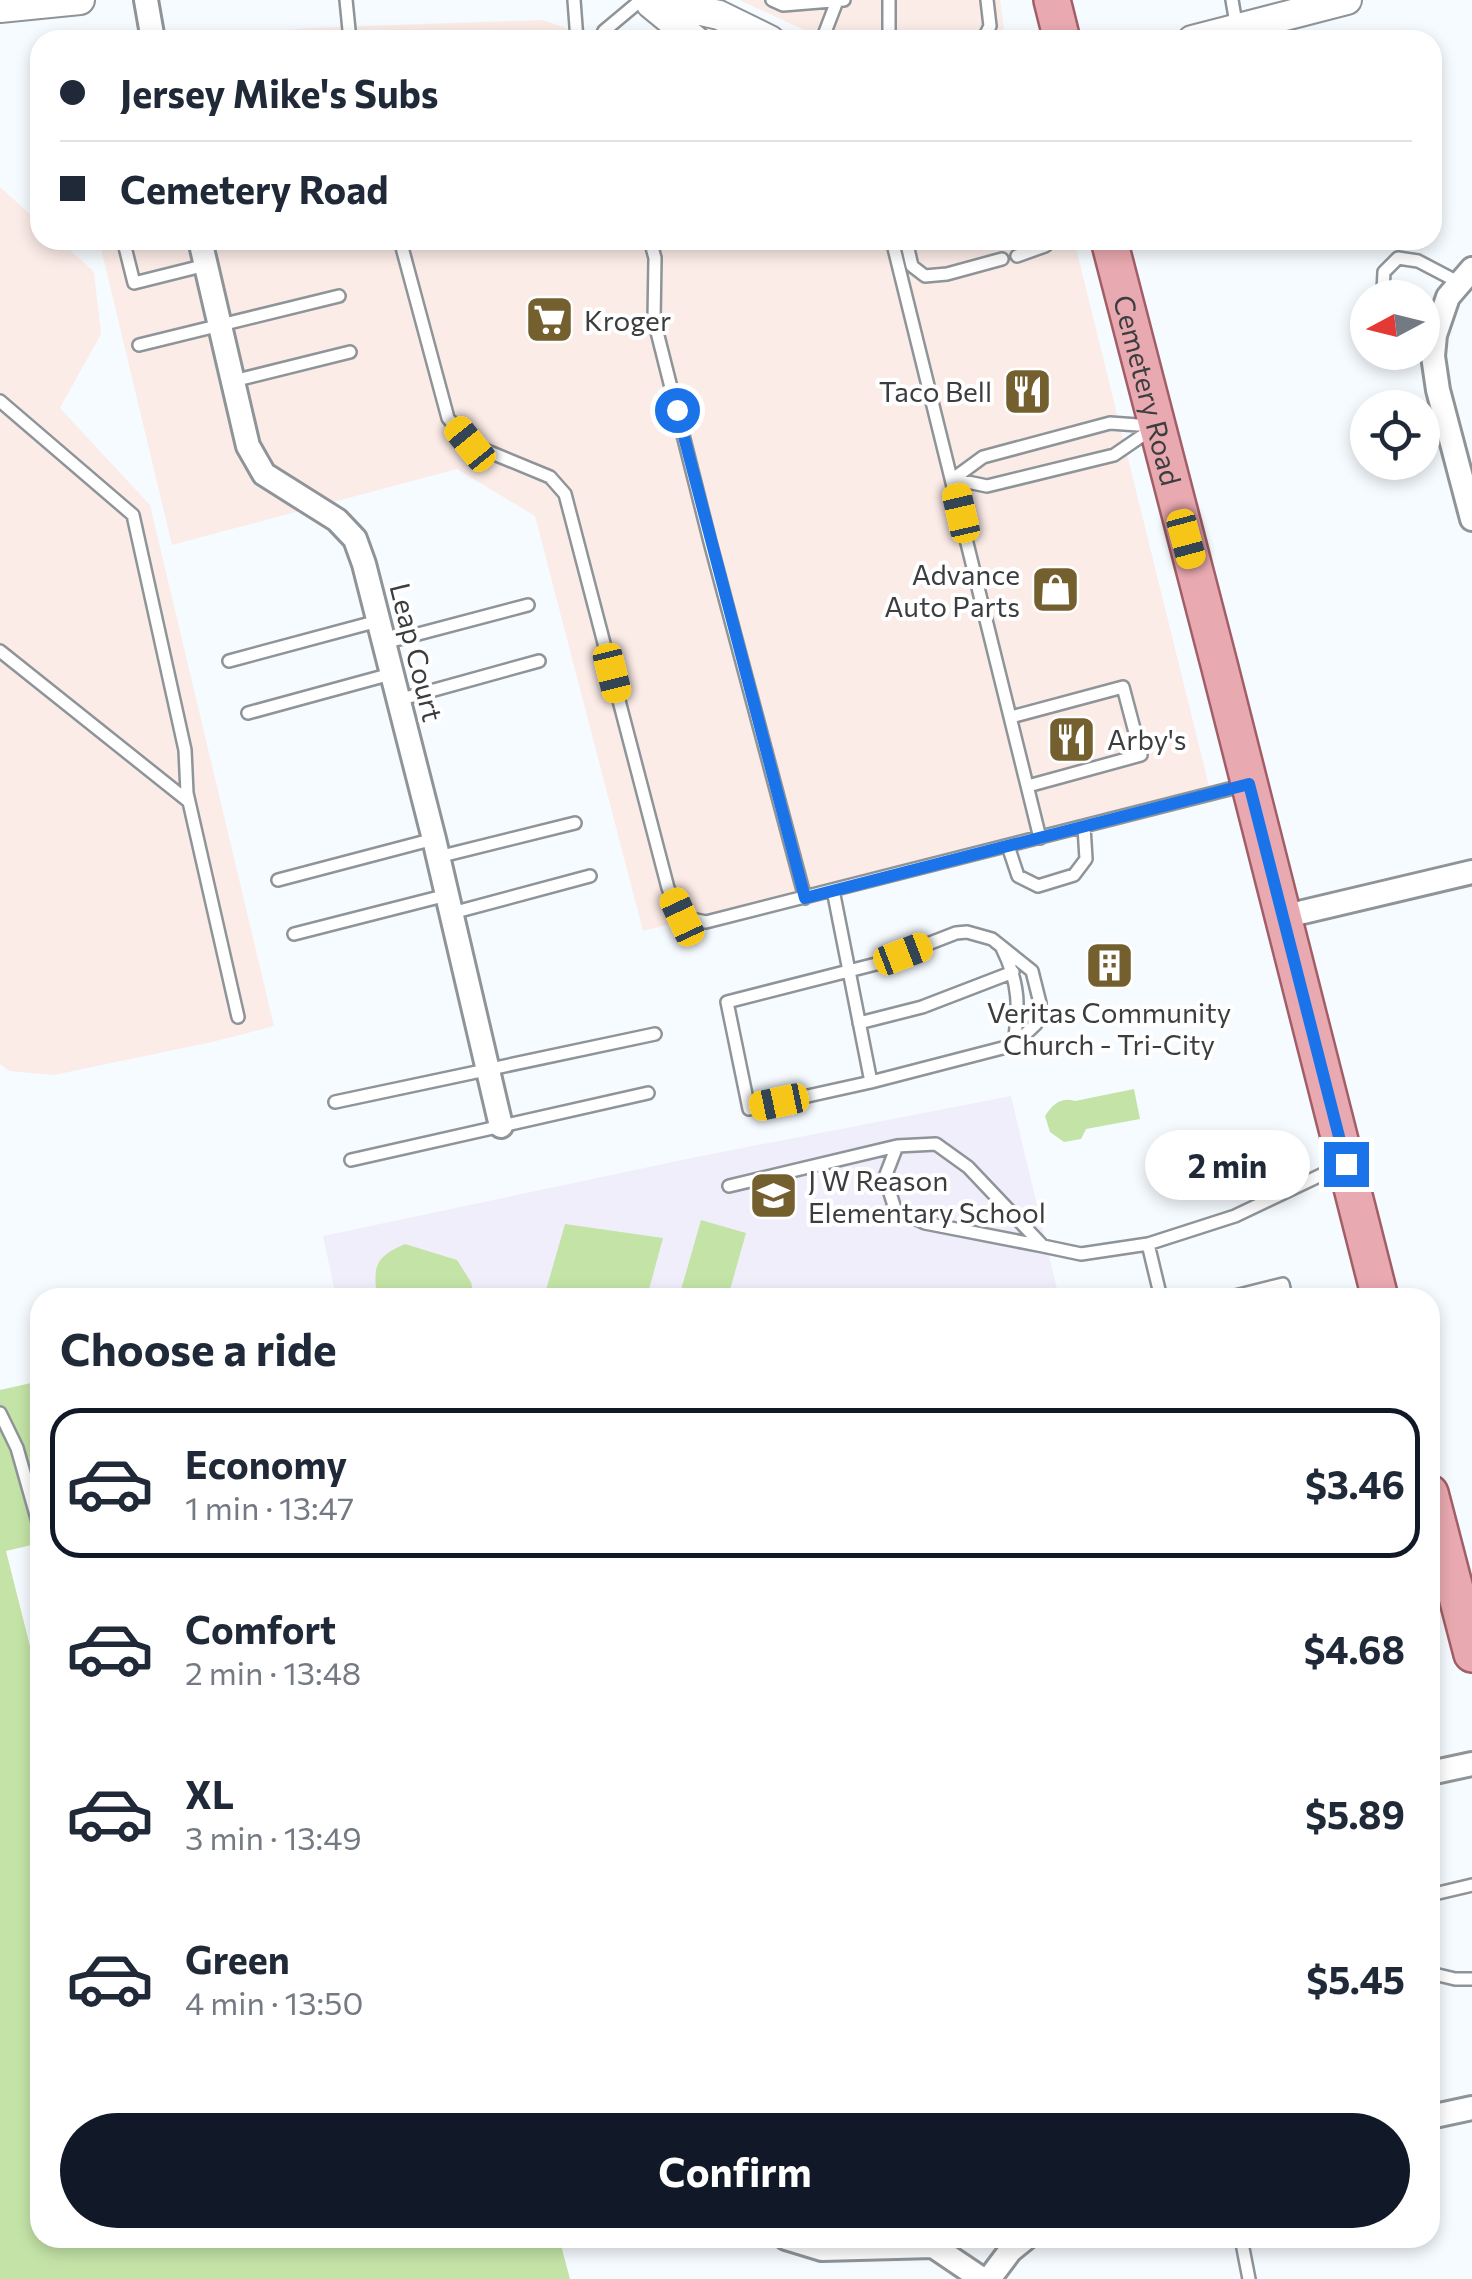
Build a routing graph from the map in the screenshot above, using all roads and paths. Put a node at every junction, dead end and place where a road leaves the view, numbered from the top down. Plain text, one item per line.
1 (80, 0) edge
2 (146, 0) edge
3 (346, 0) edge
4 (574, 0) edge
5 (772, 0) edge
6 (840, 0) edge
7 (889, 0) edge
8 (988, 0) edge
9 (1052, 0) edge
10 (1232, 0) edge
11 (1347, 0) edge
12 (660, 1) edge
13 (0, 8) edge
14 (1237, 28) junction
15 (151, 30) edge
16 (349, 30) edge
17 (576, 30) edge
18 (608, 30) edge
19 (686, 30) edge
20 (750, 30) edge
21 (826, 30) edge
22 (889, 30) edge
23 (988, 30) edge
24 (1060, 30) edge
25 (1230, 30) edge
26 (127, 250) edge
27 (202, 250) edge
28 (403, 250) edge
29 (653, 250) edge
30 (895, 250) edge
31 (908, 250) edge
32 (1034, 250) edge
33 (1112, 250) edge
34 (1017, 256) dead end
35 (1002, 260) dead end
36 (206, 265) junction
37 (1466, 276) edge
38 (1384, 280) edge
39 (340, 296) dead end
40 (1440, 306) edge
41 (220, 326) junction
42 (139, 345) dead end
43 (350, 352) dead end
44 (1435, 370) edge
45 (233, 380) junction
46 (0, 401) edge
47 (1156, 426) junction
48 (953, 480) junction
49 (1472, 519) edge
50 (528, 604) dead end
51 (381, 632) junction
52 (0, 650) edge
53 (229, 661) dead end
54 (539, 661) dead end
55 (391, 674) junction
56 (398, 700) junction
57 (248, 712) dead end
58 (1011, 718) junction
59 (1249, 784) junction
60 (1028, 786) junction
61 (190, 802) junction
62 (576, 823) dead end
63 (1084, 827) junction
64 (1040, 838) junction
65 (1008, 846) junction
66 (436, 848) junction
67 (1472, 872) edge
68 (590, 876) dead end
69 (278, 880) dead end
70 (833, 890) junction
71 (805, 898) junction
72 (450, 904) junction
73 (1282, 918) junction
74 (294, 934) dead end
75 (1001, 944) junction
76 (848, 972) junction
77 (1013, 972) junction
78 (238, 1016) dead end
79 (859, 1023) junction
80 (655, 1034) dead end
81 (1014, 1045) junction
82 (488, 1068) junction
83 (871, 1082) junction
84 (648, 1093) dead end
85 (335, 1102) dead end
86 (501, 1126) junction
87 (897, 1146) junction
88 (351, 1160) dead end
89 (1346, 1164) junction
90 (730, 1186) dead end
91 (1148, 1244) junction
92 (1043, 1246) junction
93 (1159, 1288) edge
94 (1377, 1288) edge
95 (0, 1413) edge
96 (30, 1494) edge
97 (1440, 1538) edge
98 (1462, 1573) edge
99 (1472, 1654) edge
100 (1472, 1764) edge
101 (1440, 1771) edge
102 (1472, 1885) edge
103 (1440, 1893) edge
104 (1440, 1975) edge
105 (1472, 1979) edge
106 (1472, 2108) edge
107 (1440, 2116) edge
108 (819, 2248) edge
109 (859, 2248) edge
110 (936, 2248) edge
111 (1014, 2248) edge
112 (1243, 2248) edge
113 (985, 2279) edge
114 (1249, 2279) edge

1 - 13 street
2 - 15 street
3 - 16 lane
4 - 17 lane
5 - 6 lane
6 - 21 lane
7 - 22 lane
8 - 23 lane
9 - 24 main road
10 - 14 lane
11 - 14 street
12 - 18 lane
12 - 19 street
12 - 20 street
14 - 25 street
26 - 36 lane
27 - 36 street, Leap Court
28 - 71 lane
29 - 71 lane
30 - 48 lane
31 - 35 lane
32 - 34 lane
33 - 47 main road, Cemetery Road
36 - 41 street, Leap Court
37 - 38 lane
37 - 40 street
39 - 41 lane
41 - 42 lane
41 - 45 street, Leap Court
43 - 45 lane
44 - 49 street
45 - 51 street, Leap Court
46 - 61 lane
47 - 48 lane
47 - 48 lane
47 - 59 main road, Cemetery Road
48 - 58 lane
50 - 51 lane
51 - 53 lane
51 - 55 street, Leap Court
52 - 61 lane
54 - 56 lane
55 - 56 street, Leap Court
55 - 57 lane
56 - 66 street, Leap Court
58 - 60 lane
58 - 60 lane
59 - 63 lane
59 - 73 main road, Cemetery Road
60 - 64 lane
61 - 78 lane
62 - 66 lane
63 - 64 lane
63 - 65 lane
64 - 65 lane
65 - 70 lane
66 - 69 lane
66 - 72 street, Leap Court
67 - 73 street
68 - 72 lane
70 - 71 lane
70 - 76 lane
72 - 74 lane
72 - 82 street, Leap Court
73 - 89 main road, Cemetery Road
75 - 76 lane
75 - 77 lane
75 - 81 lane
76 - 79 lane
76 - 83 lane
77 - 79 lane
77 - 81 lane
79 - 83 lane
80 - 82 lane
81 - 83 lane
82 - 85 lane
82 - 86 street, Leap Court
84 - 86 lane
86 - 88 lane
87 - 90 lane
87 - 92 lane
87 - 92 lane
89 - 91 lane
89 - 94 main road, Cemetery Road
91 - 92 lane
91 - 93 lane
95 - 96 lane
97 - 98 main road
98 - 99 main road
100 - 101 street
102 - 103 lane
104 - 105 lane
106 - 107 street
108 - 109 street
110 - 113 street
111 - 113 street
112 - 114 lane

